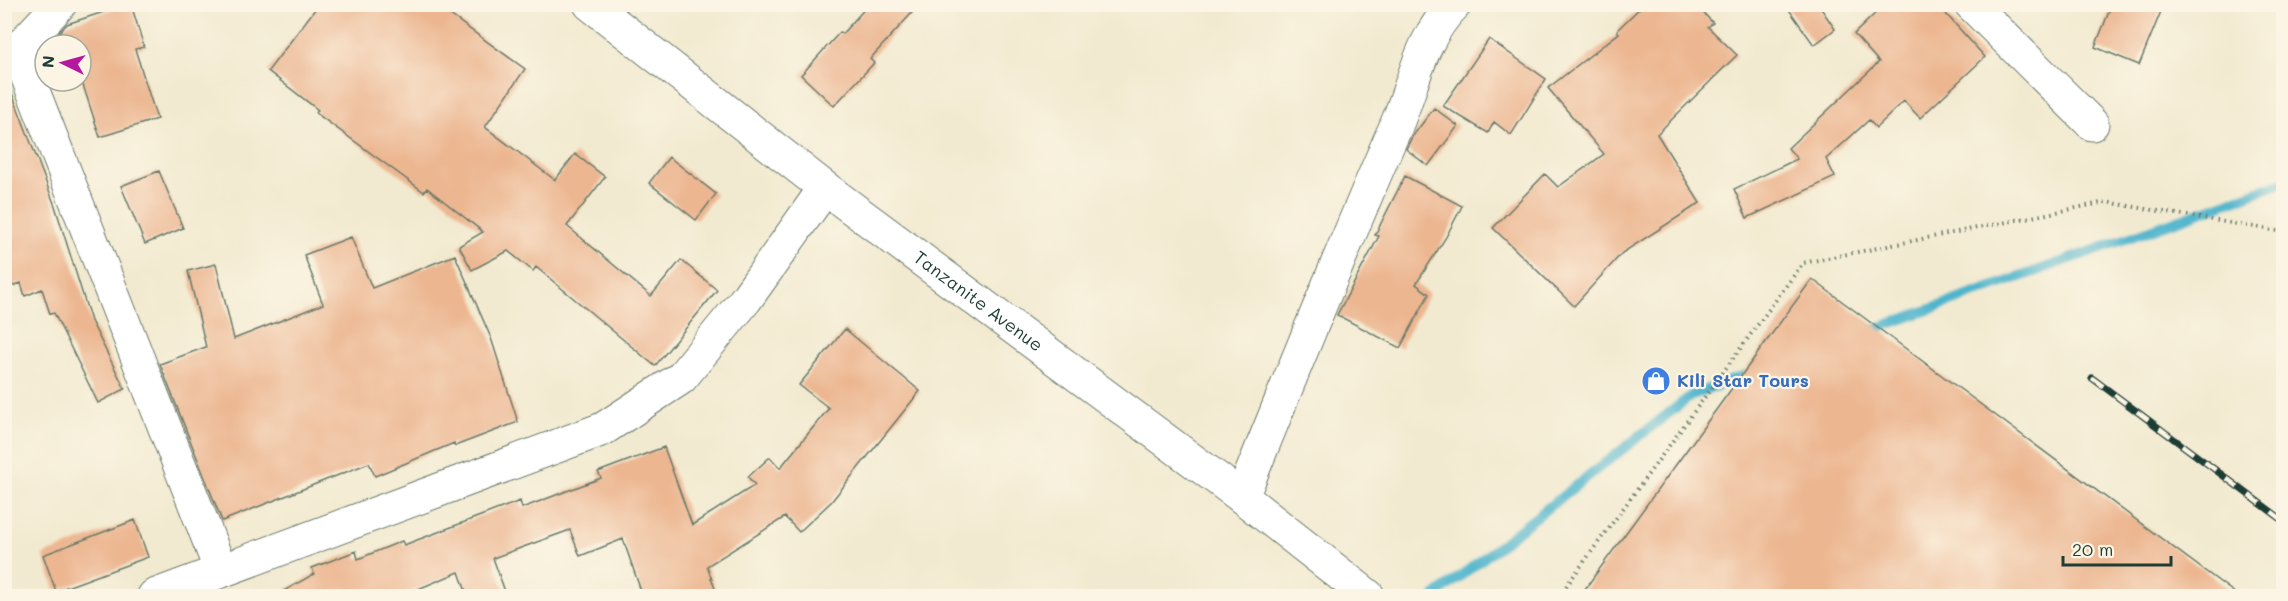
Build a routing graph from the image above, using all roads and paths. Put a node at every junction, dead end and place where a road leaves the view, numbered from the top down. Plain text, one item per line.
1 (60, 4) edge
2 (590, 4) edge
3 (1455, 4) edge
4 (1971, 4) edge
5 (11, 52) edge
6 (2092, 124) dead end
7 (825, 188) junction
8 (2283, 232) edge
9 (1242, 497) junction
10 (221, 571) junction
11 (154, 597) edge
12 (1368, 597) edge
13 (1559, 597) edge

1 - 5 street
2 - 7 street, Tanzanite Avenue
3 - 9 street
4 - 6 street
5 - 10 street
7 - 9 street, Tanzanite Avenue
7 - 10 street
8 - 13 path
9 - 12 street, Tanzanite Avenue
10 - 11 street

